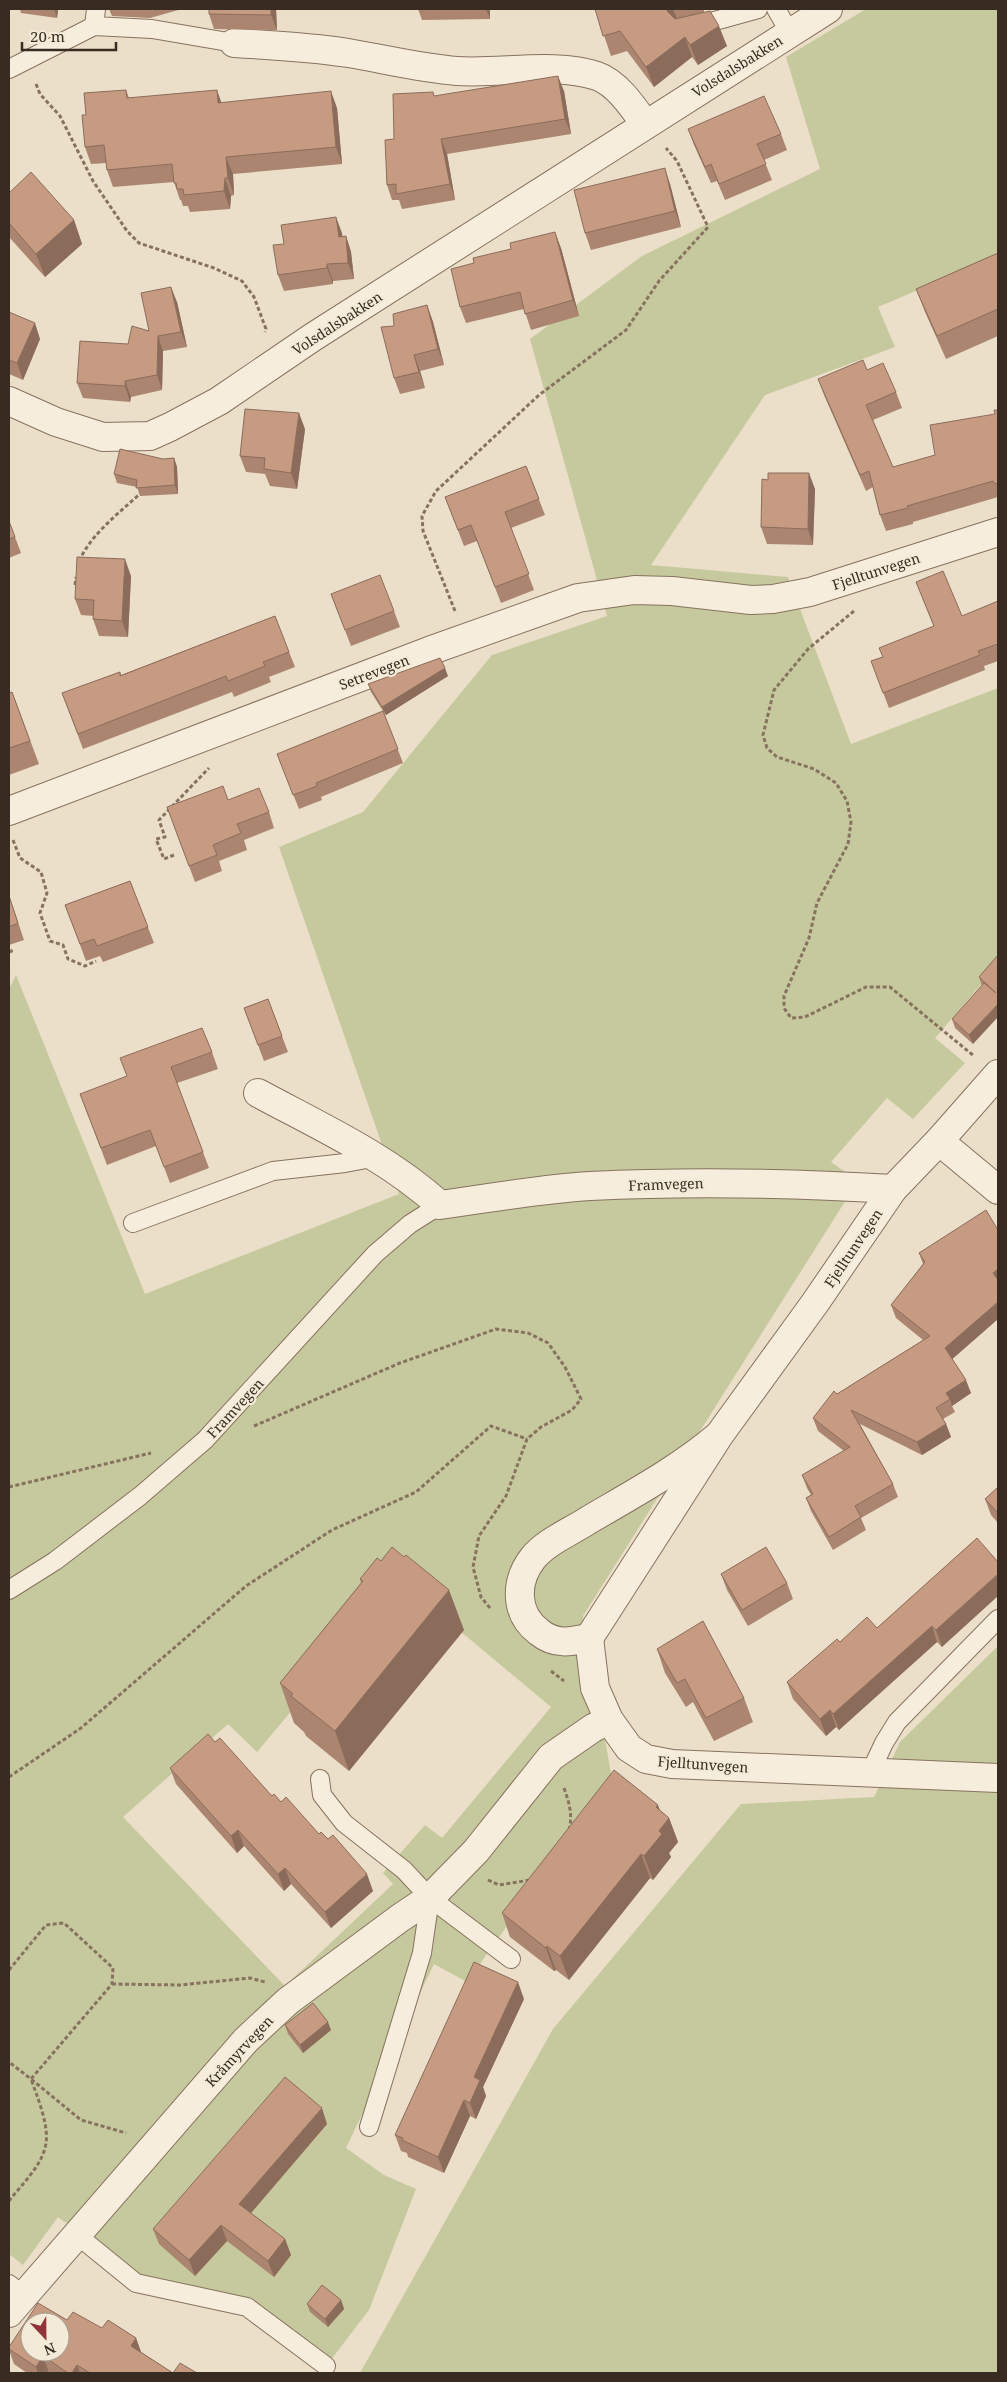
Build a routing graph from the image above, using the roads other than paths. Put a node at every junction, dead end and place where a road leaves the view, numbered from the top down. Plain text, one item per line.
1 (758, 9) edge
2 (776, 9) edge
3 (828, 9) edge
4 (95, 17) edge
5 (685, 29) edge
6 (790, 33) junction
7 (234, 43) joint
8 (9, 69) edge
9 (645, 124) junction
10 (9, 401) edge
11 (998, 532) edge
12 (751, 600) joint
13 (9, 821) edge
14 (989, 1067) edge
15 (258, 1092) dead end
16 (939, 1141) junction
17 (377, 1157) junction
18 (893, 1189) junction
19 (998, 1190) edge
20 (440, 1205) junction
21 (133, 1223) dead end
22 (720, 1434) junction
23 (9, 1590) edge
24 (998, 1619) edge
25 (589, 1638) junction
26 (609, 1720) junction
27 (870, 1773) junction
28 (998, 1778) edge
29 (320, 1779) dead end
30 (430, 1898) junction
31 (511, 1960) dead end
32 (368, 2127) dead end
33 (77, 2235) junction
34 (13, 2297) edge
35 (326, 2366) dead end

1 - 5 lane
2 - 6 lane
3 - 6 street, Volsdalsbakken
4 - 7 lane
4 - 8 lane
6 - 9 street, Volsdalsbakken
7 - 9 street
9 - 10 street, Volsdalsbakken
11 - 12 street, Fjelltunvegen
12 - 13 street, Setrevegen
14 - 16 street, Fjelltunvegen
15 - 17 street
16 - 18 street, Fjelltunvegen
16 - 19 street
17 - 20 street
17 - 21 lane
18 - 20 street, Framvegen
18 - 22 street, Fjelltunvegen
20 - 23 lane, Framvegen
22 - 25 street, Fjelltunvegen
22 - 25 street, Fjelltunvegen
24 - 27 lane
25 - 26 street, Fjelltunvegen
26 - 27 street, Fjelltunvegen
26 - 30 street, Kråmyrvegen
27 - 28 street, Fjelltunvegen
29 - 30 lane
30 - 31 lane
30 - 32 lane
30 - 33 street, Kråmyrvegen
33 - 34 street, Kråmyrvegen
33 - 35 lane

